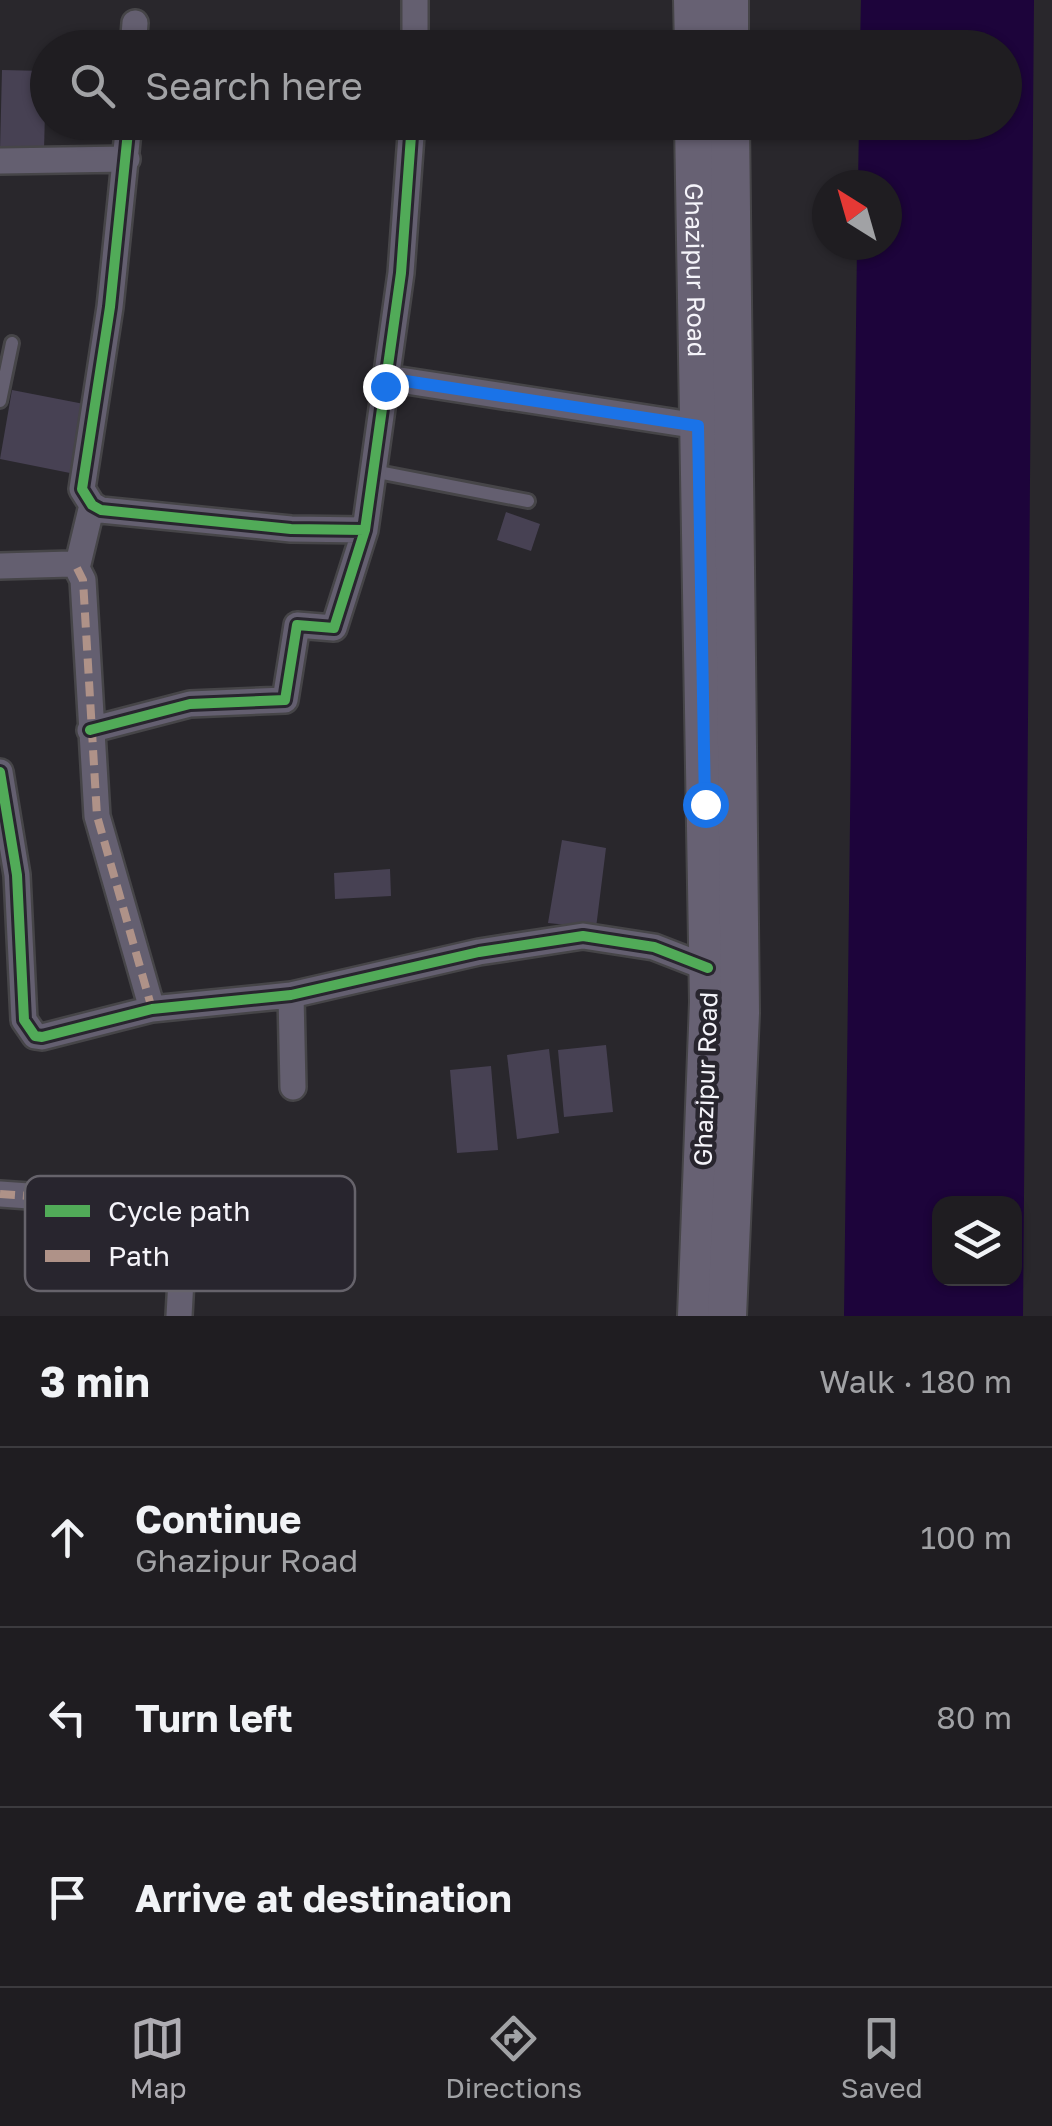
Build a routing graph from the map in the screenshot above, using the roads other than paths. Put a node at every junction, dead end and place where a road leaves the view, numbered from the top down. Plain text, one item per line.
1 (415, 0) edge
2 (694, 0) edge
3 (729, 0) edge
4 (415, 30) edge
5 (694, 30) edge
6 (729, 30) edge
7 (128, 140) edge
8 (411, 140) edge
9 (694, 140) edge
10 (730, 140) edge
11 (126, 160) junction
12 (0, 161) edge
13 (12, 343) dead end
14 (386, 378) junction
15 (0, 402) edge
16 (698, 426) junction
17 (373, 471) junction
18 (528, 501) dead end
19 (92, 506) junction
20 (364, 530) junction
21 (0, 566) edge
22 (77, 568) junction
23 (90, 730) junction
24 (0, 772) edge
25 (708, 968) junction
26 (291, 995) junction
27 (152, 1009) junction
28 (293, 1087) dead end
29 (0, 1194) edge
30 (25, 1196) edge
31 (180, 1291) edge
32 (179, 1316) edge
33 (696, 1316) edge
34 (727, 1316) edge

1 - 4 street
2 - 5 main road
3 - 6 main road
7 - 11 street
8 - 14 street
9 - 16 main road, Ghazipur Road
10 - 34 main road, Ghazipur Road
11 - 12 street
11 - 19 street
13 - 15 lane
14 - 16 street
14 - 17 street
16 - 25 main road, Ghazipur Road
17 - 18 lane
17 - 20 street
19 - 20 street
19 - 22 street
20 - 23 street
21 - 22 street
22 - 23 street
23 - 27 street
24 - 27 street
25 - 26 street
25 - 33 main road, Ghazipur Road
26 - 27 street
26 - 28 street
29 - 30 street
31 - 32 street

